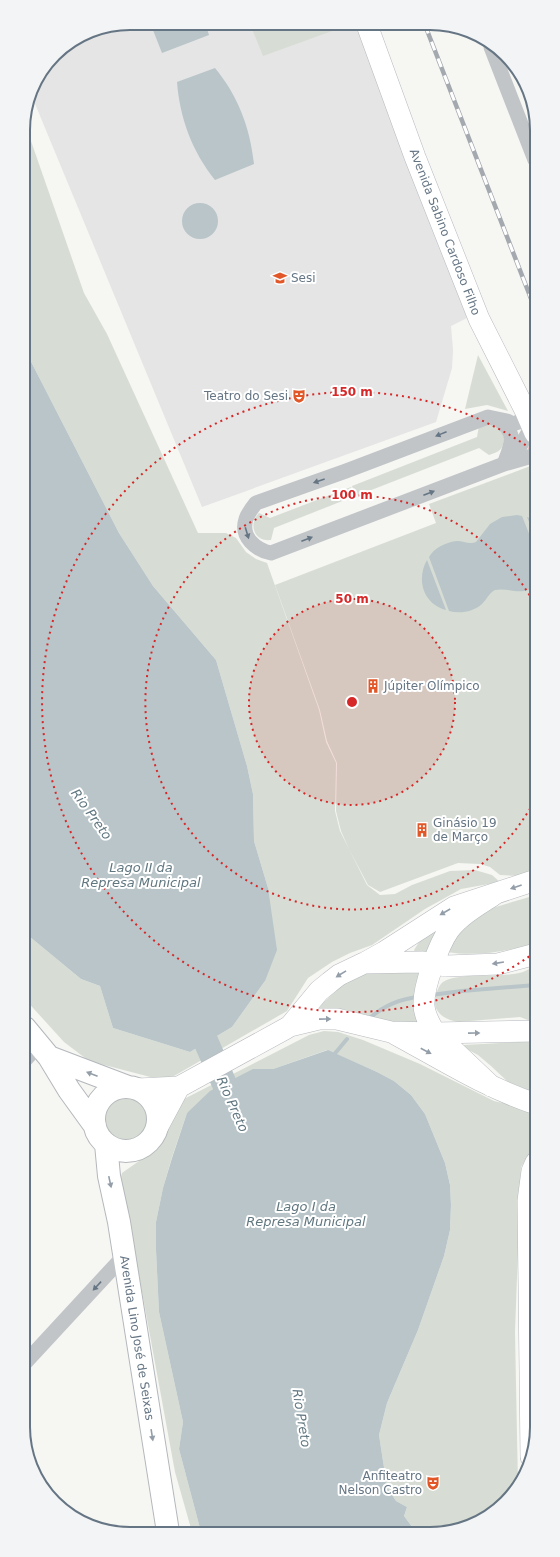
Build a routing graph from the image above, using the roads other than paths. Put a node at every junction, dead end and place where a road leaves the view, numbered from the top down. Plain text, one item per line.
1 (369, 30) edge
2 (503, 61) edge
3 (530, 145) edge
4 (498, 419) junction
5 (530, 422) edge
6 (530, 424) edge
7 (530, 426) edge
8 (530, 457) edge
9 (504, 464) junction
10 (530, 882) edge
11 (495, 894) junction
12 (530, 956) edge
13 (364, 963) junction
14 (434, 964) junction
15 (290, 1026) junction
16 (530, 1031) edge
17 (391, 1032) junction
18 (435, 1033) junction
19 (30, 1040) edge
20 (37, 1054) edge
21 (182, 1086) junction
22 (491, 1086) junction
23 (133, 1088) junction
24 (530, 1102) edge
25 (156, 1130) junction
26 (100, 1135) junction
27 (530, 1186) edge
28 (124, 1257) junction
29 (530, 1329) edge
30 (30, 1358) edge
31 (167, 1527) edge

1 - 5 main road, Avenida Sabino Cardoso Filho
2 - 3 street
4 - 6 street
4 - 9 street
4 -> 9 street
7 - 9 street
8 - 9 street
10 -> 11 main road
11 -> 13 main road
11 - 14 main road
12 -> 14 main road
13 - 14 main road
13 -> 15 main road
14 - 18 main road
15 -> 17 main road
15 - 21 main road
18 -> 16 main road
17 - 18 main road
17 -> 22 main road
18 - 22 main road
19 - 20 main road
23 -> 20 main road
20 - 26 main road
21 - 23 main road
21 - 25 main road
22 - 24 main road
23 - 25 main road
23 - 26 main road
25 - 26 main road
26 -> 28 main road, Avenida Lino José de Seixas
27 - 29 main road
28 -> 30 street
28 -> 31 main road, Avenida Lino José de Seixas

